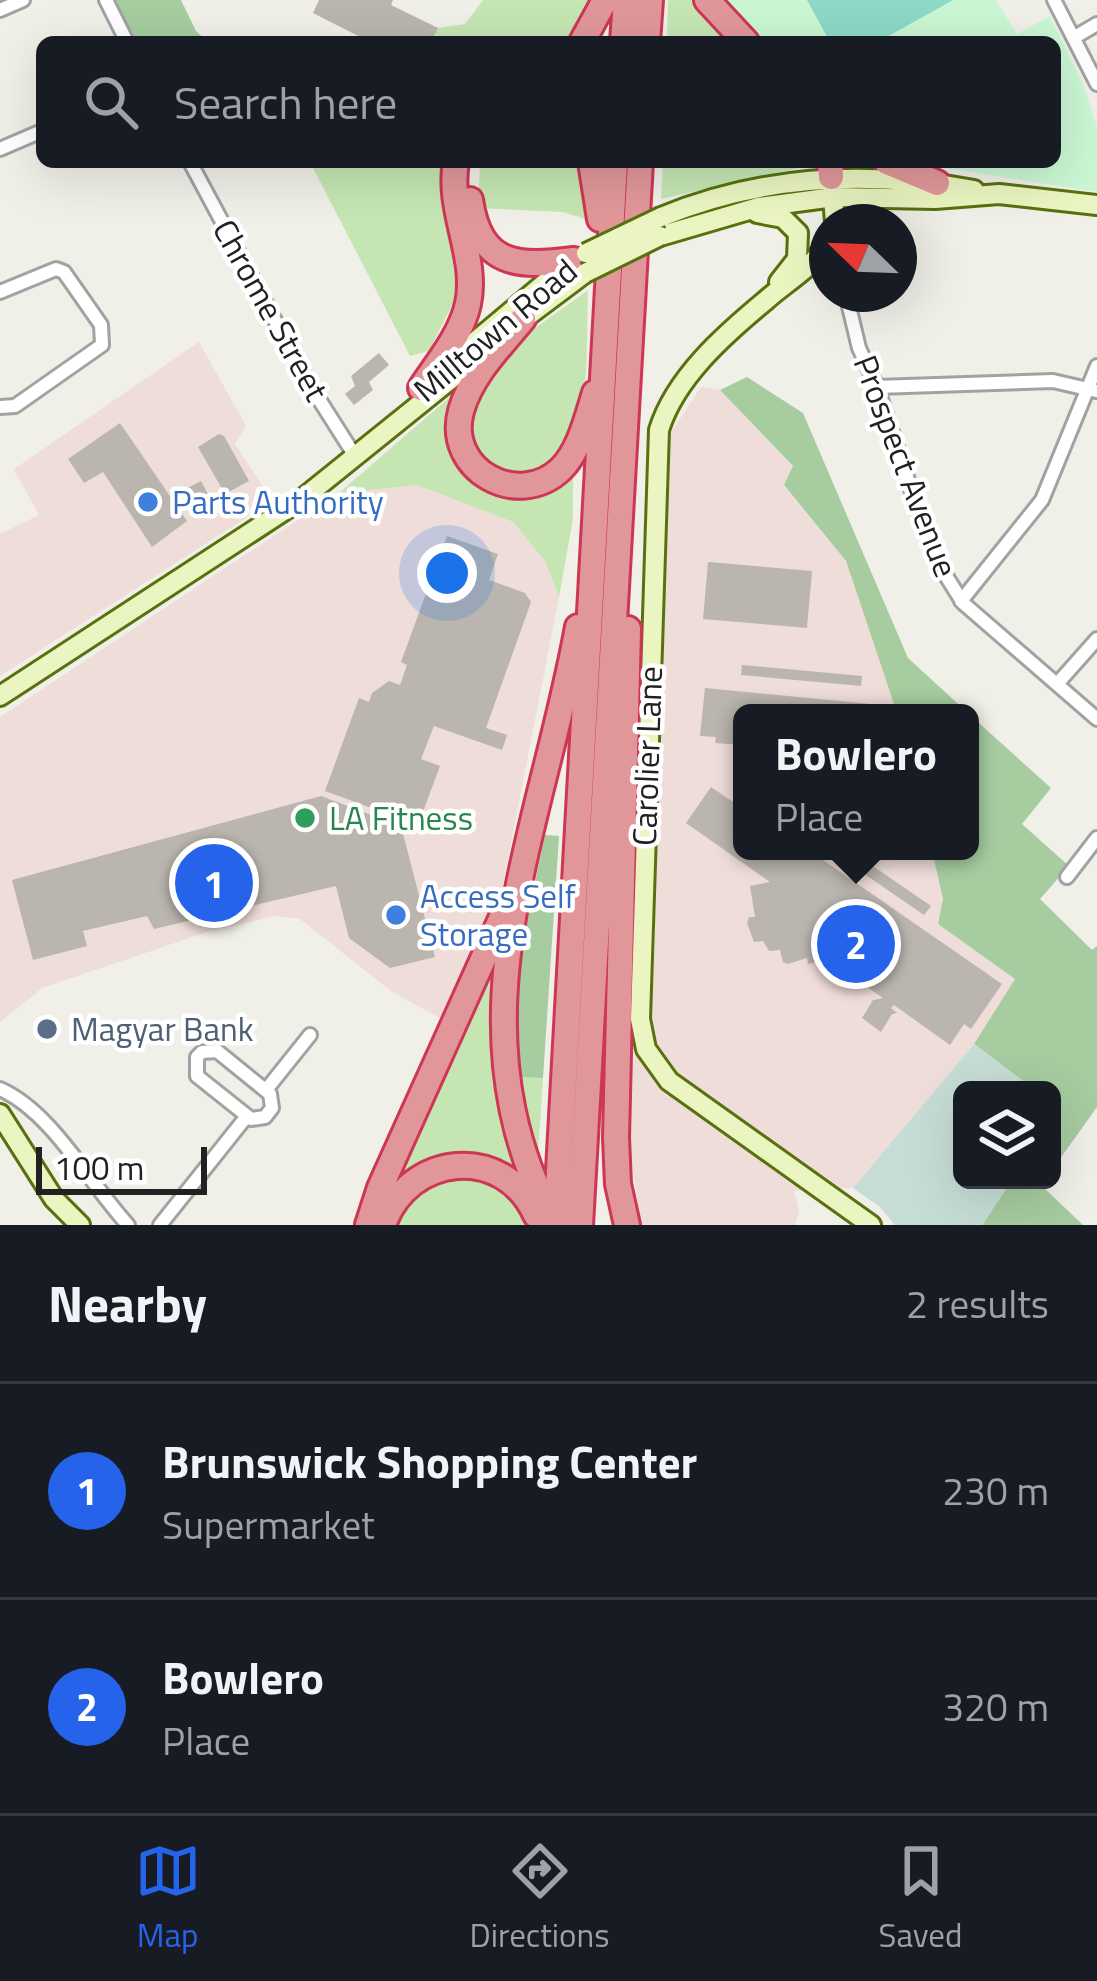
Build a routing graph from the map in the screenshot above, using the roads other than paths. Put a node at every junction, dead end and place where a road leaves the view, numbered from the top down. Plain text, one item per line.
1 (23, 0) edge
2 (106, 0) edge
3 (605, 0) edge
4 (626, 0) edge
5 (650, 0) edge
6 (707, 0) edge
7 (1054, 0) edge
8 (0, 10) edge
9 (1097, 24) edge
10 (124, 36) edge
11 (585, 36) edge
12 (623, 36) edge
13 (647, 36) edge
14 (740, 36) edge
15 (1075, 38) junction
16 (1097, 84) edge
17 (36, 134) edge
18 (0, 149) edge
19 (193, 168) edge
20 (456, 168) edge
21 (472, 168) edge
22 (591, 168) edge
23 (613, 168) edge
24 (640, 168) edge
25 (901, 168) edge
26 (832, 179) edge
27 (937, 183) junction
28 (999, 194) junction
29 (1097, 205) edge
30 (740, 211) junction
31 (661, 226) junction
32 (809, 265) edge
33 (588, 267) junction
34 (0, 292) edge
35 (765, 300) junction
36 (850, 312) edge
37 (523, 319) junction
38 (1097, 366) edge
39 (604, 368) junction
40 (877, 387) junction
41 (421, 388) junction
42 (1094, 390) edge
43 (0, 407) edge
44 (374, 440) junction
45 (624, 449) junction
46 (356, 456) junction
47 (597, 515) junction
48 (961, 601) junction
49 (1097, 639) edge
50 (1057, 684) junction
51 (0, 696) edge
52 (1097, 719) edge
53 (1097, 838) edge
54 (530, 842) junction
55 (1067, 878) dead end
56 (310, 1035) dead end
57 (0, 1089) edge
58 (266, 1090) junction
59 (0, 1114) edge
60 (247, 1116) junction
61 (80, 1225) edge
62 (128, 1225) edge
63 (160, 1225) edge
64 (368, 1225) edge
65 (383, 1225) edge
66 (539, 1225) edge
67 (556, 1225) edge
68 (580, 1225) edge
69 (627, 1225) edge
70 (871, 1225) edge

1 - 8 street
2 - 10 street
3 - 11 highway
4 - 12 highway
5 - 13 highway
6 - 14 highway
7 - 15 street
9 - 15 street
15 - 16 street
17 - 18 street
19 - 46 street, Chrome Street
20 - 41 highway
21 - 33 highway
22 - 33 highway
23 - 33 highway
24 - 45 highway
25 - 27 highway
26 - 27 street, Milltown Road
26 - 28 street, Milltown Road
26 - 30 street, Milltown Road
26 - 31 street, Milltown Road
27 - 28 street, Milltown Road
28 - 29 street
30 - 31 street, Milltown Road
30 - 35 street
31 - 33 street, Milltown Road, bridge
32 - 35 street, Carolier Lane
33 - 37 street, Milltown Road
33 - 39 highway
33 - 41 street, Milltown Road
34 - 43 street
35 - 70 street, Carolier Lane
36 - 40 street, Prospect Avenue
37 - 39 highway
37 - 44 street, Milltown Road
38 - 42 street
39 - 47 highway
40 - 42 street
40 - 48 street, Prospect Avenue
41 - 44 street, Milltown Road
42 - 48 street
44 - 46 street, Milltown Road
45 - 68 highway
45 - 69 highway
46 - 51 street, Milltown Road
47 - 54 highway
47 - 67 highway
48 - 50 street, Prospect Avenue
49 - 50 street
50 - 52 street, Prospect Avenue
53 - 55 street
54 - 64 highway
54 - 67 highway
56 - 58 street
57 - 62 street
58 - 60 street
58 - 60 street
59 - 61 street
60 - 63 street
65 - 66 highway

